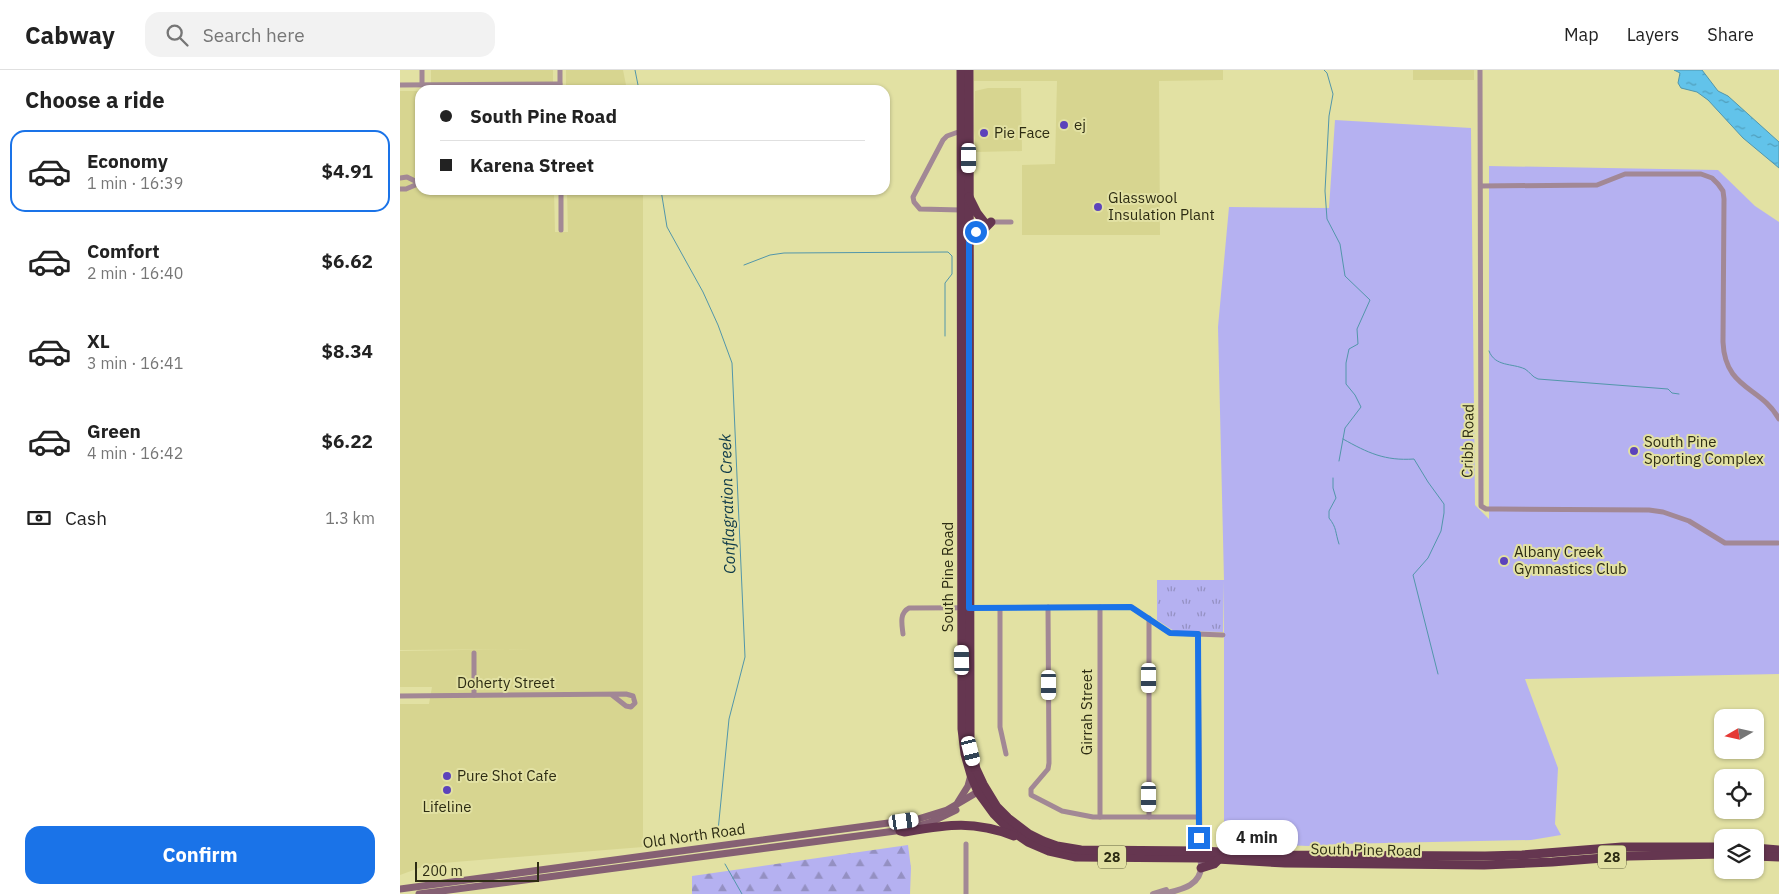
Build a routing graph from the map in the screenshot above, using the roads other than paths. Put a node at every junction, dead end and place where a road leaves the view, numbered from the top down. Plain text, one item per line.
1 (422, 70) edge
2 (560, 70) edge
3 (961, 70) edge
4 (968, 70) edge
5 (1480, 70) edge
6 (400, 85) edge
7 (422, 85) joint
8 (560, 85) edge
9 (961, 131) junction
10 (400, 178) edge
11 (415, 181) edge
12 (415, 185) edge
13 (1481, 186) junction
14 (400, 189) edge
15 (561, 195) edge
16 (969, 197) junction
17 (961, 210) junction
18 (965, 222) junction
19 (988, 222) junction
20 (1011, 222) dead end
21 (561, 230) dead end
22 (969, 237) junction
23 (1779, 419) edge
24 (1779, 543) edge
25 (1048, 607) junction
26 (1100, 607) junction
27 (965, 608) junction
28 (1000, 608) junction
29 (1148, 618) junction
30 (903, 634) dead end
31 (1198, 634) junction
32 (1223, 635) dead end
33 (474, 653) dead end
34 (474, 695) junction
35 (612, 695) dead end
36 (400, 696) edge
37 (1006, 754) dead end
38 (971, 775) junction
39 (983, 792) junction
40 (957, 805) junction
41 (1149, 817) junction
42 (1199, 817) junction
43 (1100, 818) junction
44 (900, 831) junction
45 (802, 835) junction
46 (1028, 842) junction
47 (804, 843) junction
48 (1779, 843) edge
49 (966, 844) dead end
50 (1714, 847) edge
51 (1764, 851) edge
52 (1200, 854) junction
53 (1714, 854) edge
54 (1777, 855) edge
55 (1764, 856) edge
56 (1219, 859) junction
57 (1201, 868) junction
58 (400, 889) edge
59 (419, 894) edge
60 (966, 894) edge
61 (1153, 894) edge
62 (1163, 894) edge

1 - 7 street
2 - 8 street
3 - 9 highway, South Pine Road / 28
4 - 16 highway, South Pine Road / 28
5 - 13 street, Cribb Road
6 - 7 street
9 - 17 highway, South Pine Road / 28
9 - 17 street
10 - 11 street
12 - 14 street
13 - 23 street
13 - 24 street, Cribb Road
15 - 21 street
16 - 18 highway, South Pine Road / 28
16 - 19 highway
17 - 18 highway, South Pine Road / 28
18 - 19 street
18 - 22 highway, South Pine Road / 28
18 - 27 highway, South Pine Road / 28
19 - 20 street
19 - 22 highway
22 - 27 highway, South Pine Road / 28
25 - 26 street
25 - 28 street
25 - 43 street
26 - 29 street
26 - 43 street, Girrah Street
27 - 28 street
27 - 30 street
27 - 38 highway, South Pine Road / 28
27 - 39 highway, South Pine Road / 28
28 - 37 street
29 - 31 street
29 - 41 street
31 - 32 street
31 - 42 street
33 - 34 street
34 - 35 street, Doherty Street
34 - 36 street, Doherty Street
38 - 39 highway, South Pine Road / 28
38 - 40 main road
39 - 40 main road, Old North Road
39 - 44 main road, Old North Road
39 - 46 highway, South Pine Road / 28
39 - 52 highway, South Pine Road / 28
40 - 45 main road, Old North Road
41 - 42 street
41 - 43 street
42 - 52 street
44 - 46 highway
44 - 47 main road, Old North Road
45 - 47 street
45 - 58 main road, Old North Road
46 - 52 highway, South Pine Road / 28
47 - 59 main road, Old North Road
48 - 54 highway
49 - 60 street
50 - 52 highway, South Pine Road / 28
51 - 54 highway
52 - 56 highway, South Pine Road / 28
52 - 57 street
52 - 61 street
53 - 56 highway, South Pine Road / 28
54 - 55 highway
56 - 57 highway
57 - 62 street

